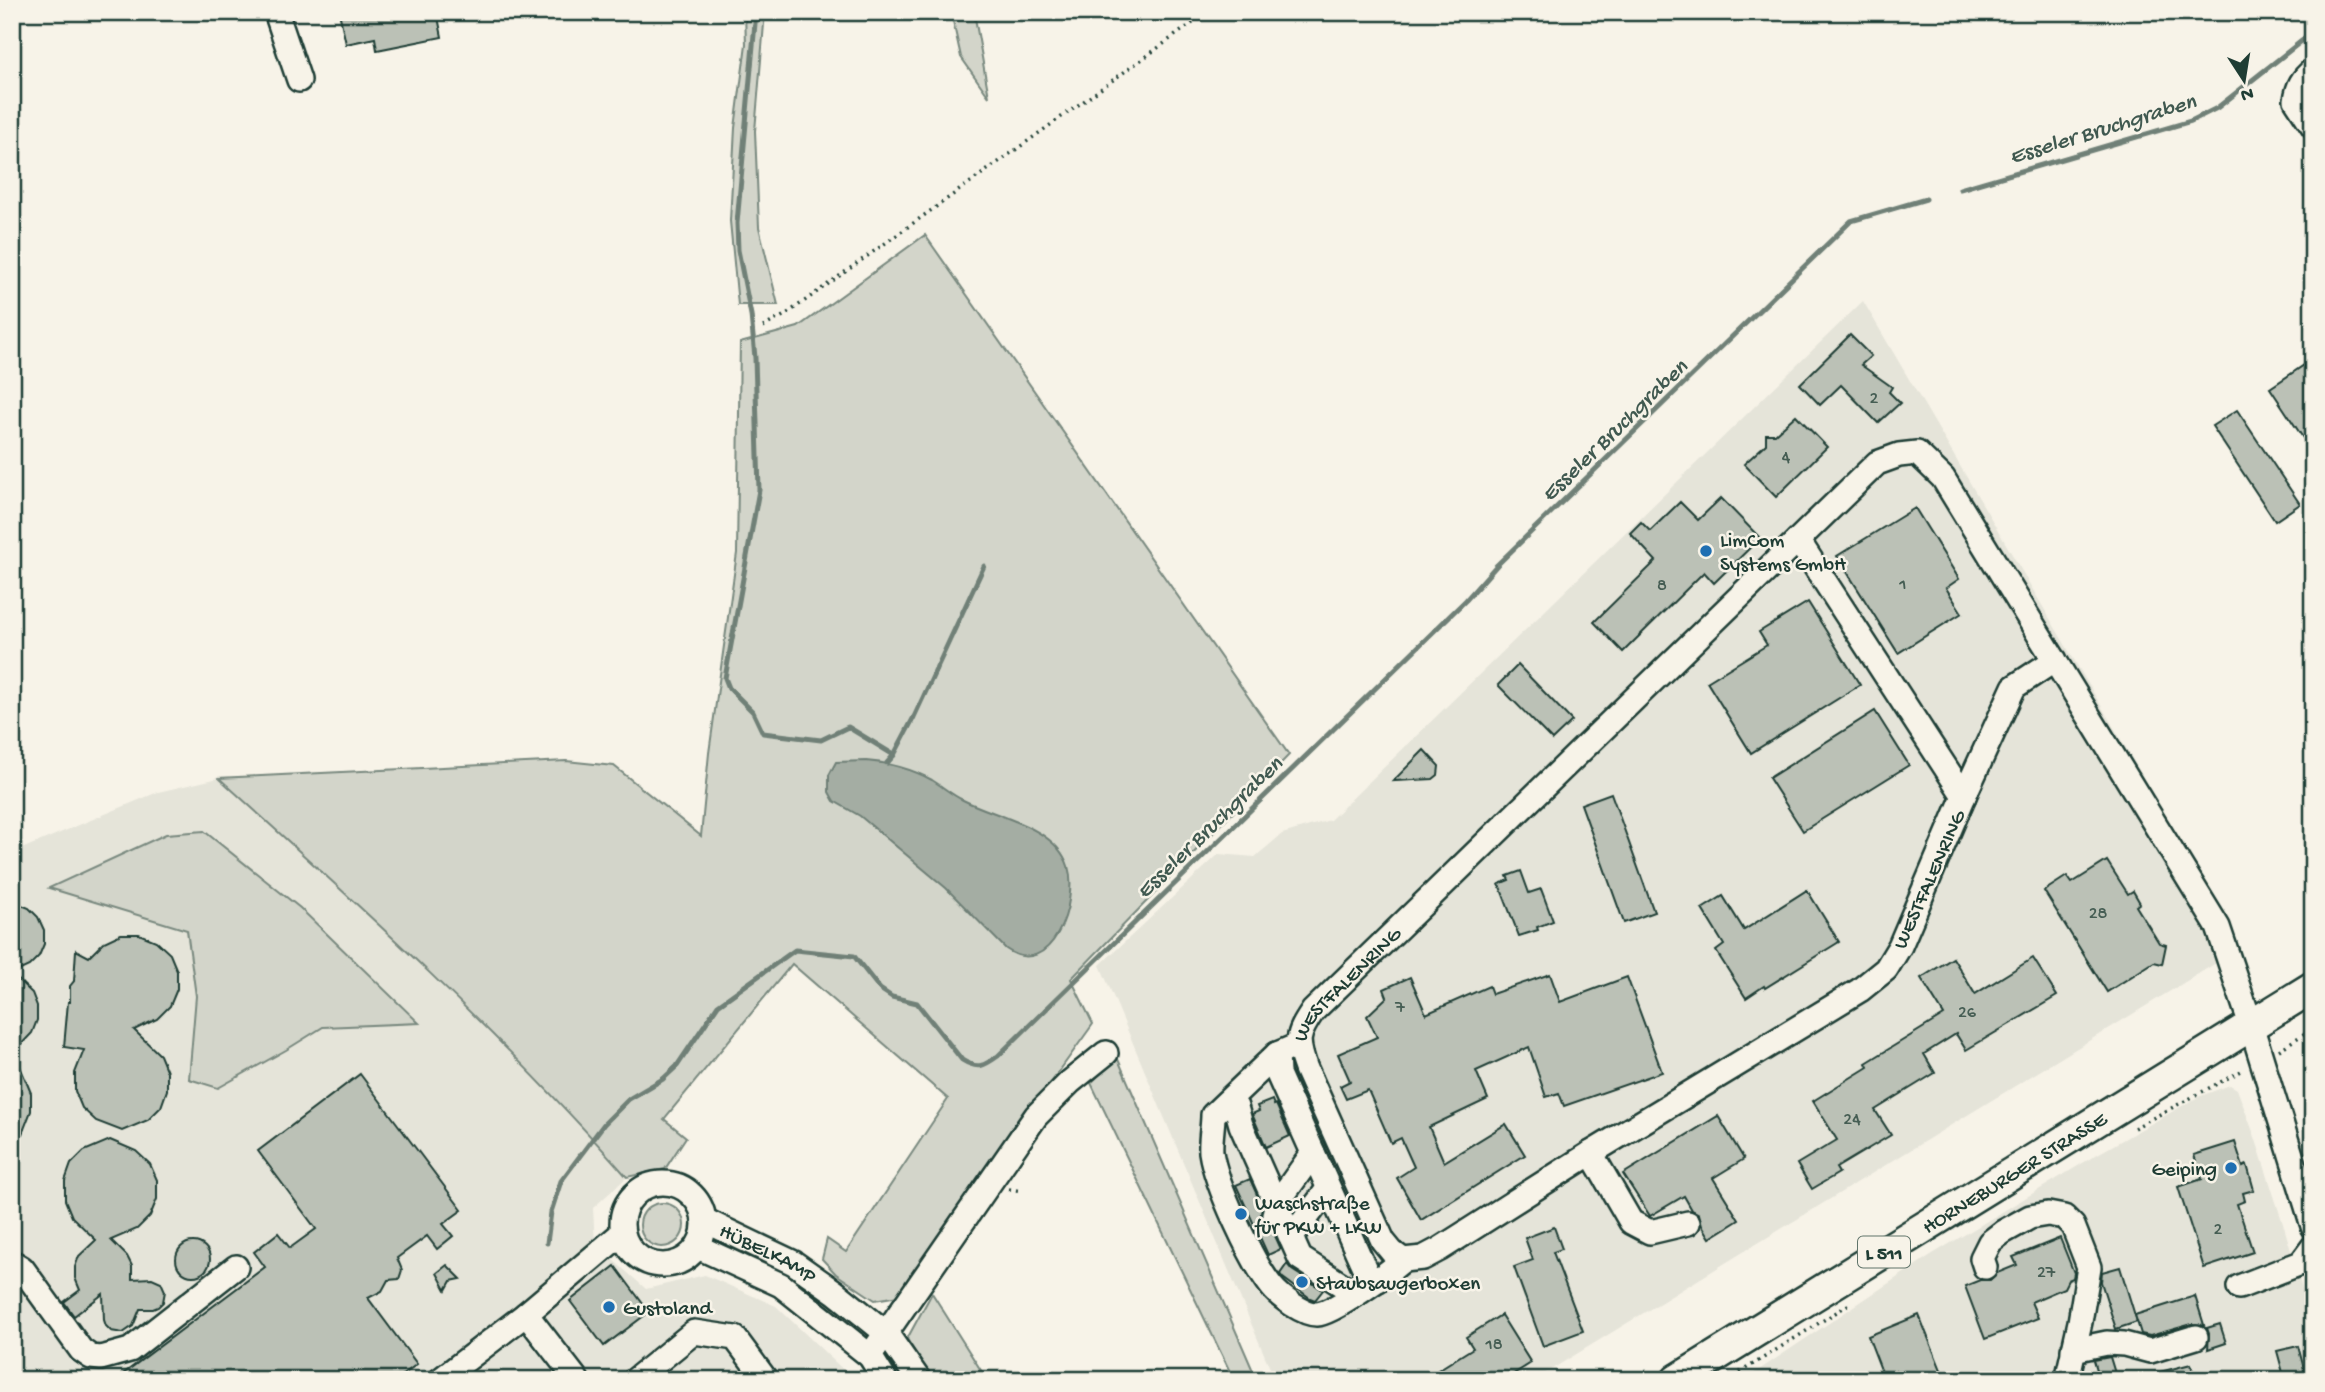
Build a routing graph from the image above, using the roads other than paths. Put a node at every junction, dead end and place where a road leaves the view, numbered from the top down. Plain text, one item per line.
1 (276, 12) edge
2 (2313, 70) edge
3 (299, 80) dead end
4 (2313, 127) edge
5 (1798, 540) junction
6 (2055, 660) junction
7 (1964, 796) junction
8 (2313, 987) edge
9 (2251, 1025) junction
10 (1287, 1050) junction
11 (1106, 1053) dead end
12 (1234, 1101) junction
13 (1591, 1153) junction
14 (1321, 1171) junction
15 (704, 1220) junction
16 (1688, 1223) dead end
17 (2313, 1226) edge
18 (1286, 1227) junction
19 (622, 1233) junction
20 (698, 1247) junction
21 (2313, 1247) edge
22 (1403, 1261) junction
23 (12, 1262) edge
24 (794, 1263) junction
25 (236, 1267) dead end
26 (1986, 1267) dead end
27 (1378, 1280) junction
28 (781, 1285) junction
29 (2239, 1287) dead end
30 (1358, 1292) junction
31 (526, 1314) junction
32 (886, 1333) junction
33 (2196, 1337) dead end
34 (2073, 1350) junction
35 (870, 1356) junction
36 (440, 1380) edge
37 (577, 1380) edge
38 (635, 1380) edge
39 (766, 1380) edge
40 (885, 1380) edge
41 (919, 1380) edge
42 (1677, 1380) edge
43 (2067, 1380) edge

1 - 3 street
2 - 4 street
5 - 6 street, WESTFALENRING
5 - 7 street
5 - 10 street, WESTFALENRING
6 - 7 street, WESTFALENRING
6 - 9 street, WESTFALENRING
7 - 13 street, WESTFALENRING
8 - 9 main road, HORNEBURGER STRASSE / L 511
9 - 17 street, WESTFALENRING
9 - 42 main road, HORNEBURGER STRASSE / L 511
10 - 12 street
10 - 14 street
10 - 22 street, WESTFALENRING
11 - 32 street
12 - 18 street
12 - 30 street
13 - 16 street
13 - 22 street, WESTFALENRING
14 - 18 street
14 - 18 street
14 - 18 street
14 - 27 street
15 - 19 street, HÜBELKAMP
15 - 20 street
15 - 24 street, HÜBELKAMP
18 - 30 street
19 - 20 street, HÜBELKAMP
19 - 31 street
20 - 28 street, HÜBELKAMP
21 - 29 street
22 - 27 street
23 - 25 street
24 - 28 street
24 - 32 street, HÜBELKAMP
26 - 34 street
27 - 30 street
28 - 35 street, HÜBELKAMP
31 - 36 street
31 - 37 street
32 - 35 street
32 - 41 street, HÜBELKAMP
33 - 34 street
34 - 43 street
35 - 40 street, HÜBELKAMP
38 - 39 street

